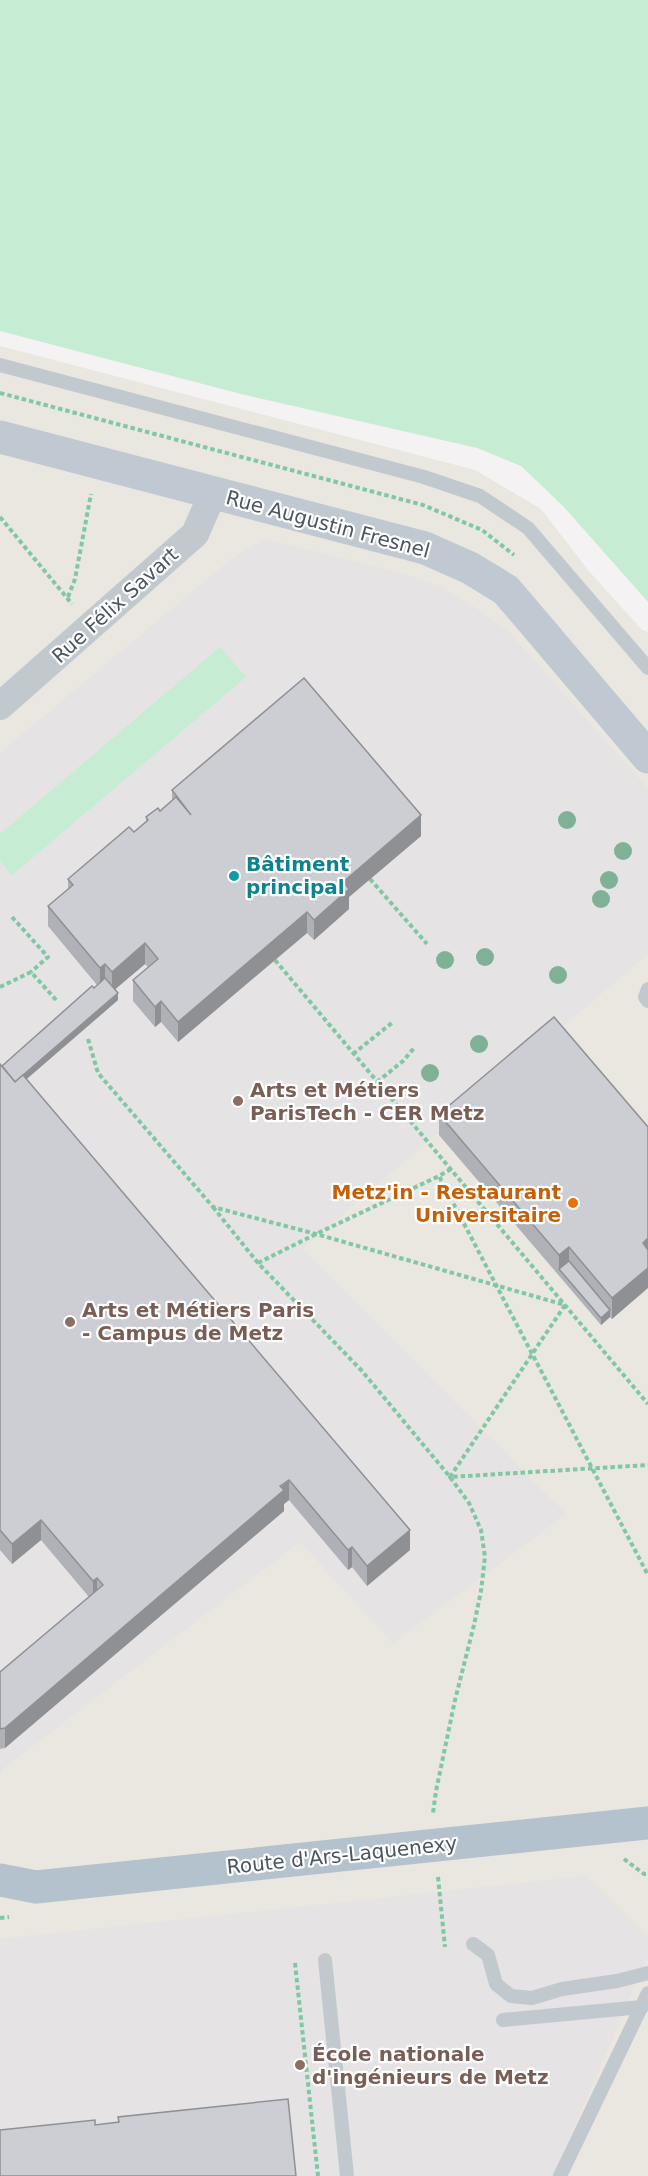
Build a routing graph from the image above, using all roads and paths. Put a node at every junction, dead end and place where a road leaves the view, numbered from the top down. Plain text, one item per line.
1 (0, 365) edge
2 (0, 437) edge
3 (97, 462) junction
4 (213, 493) junction
5 (0, 518) edge
6 (68, 598) junction
7 (90, 628) junction
8 (648, 668) edge
9 (0, 706) edge
10 (648, 757) edge
11 (370, 879) edge
12 (12, 917) dead end
13 (427, 945) dead end
14 (275, 960) edge
15 (31, 972) junction
16 (0, 987) edge
17 (648, 989) edge
18 (57, 1001) dead end
19 (648, 1001) edge
20 (393, 1022) dead end
21 (88, 1039) dead end
22 (414, 1048) dead end
23 (353, 1054) junction
24 (377, 1082) junction
25 (451, 1169) junction
26 (439, 1176) junction
27 (213, 1207) junction
28 (316, 1234) junction
29 (258, 1263) junction
30 (496, 1285) junction
31 (565, 1305) junction
32 (532, 1354) junction
33 (648, 1404) edge
34 (648, 1465) edge
35 (592, 1469) junction
36 (450, 1477) junction
37 (648, 1575) edge
38 (432, 1820) dead end
39 (648, 1823) edge
40 (0, 1880) edge
41 (36, 1887) junction
42 (440, 1892) dead end
43 (0, 1902) edge
44 (473, 1944) dead end
45 (445, 1947) dead end
46 (325, 1960) dead end
47 (295, 1963) dead end
48 (648, 1973) edge
49 (648, 1993) edge
50 (642, 2007) junction
51 (503, 2020) dead end
52 (318, 2176) edge
53 (346, 2176) edge
54 (560, 2176) edge

1 - 8 lane
2 - 3 street, Rue Augustin Fresnel
3 - 4 street, Rue Augustin Fresnel
3 - 6 path
4 - 7 street, Rue Félix Savart
4 - 10 street, Rue Augustin Fresnel
5 - 6 path
6 - 7 path
7 - 9 street, Rue Félix Savart
11 - 13 path
12 - 15 path
14 - 23 path
15 - 16 path
15 - 18 path
17 - 19 lane
20 - 23 path
21 - 27 path
22 - 24 path
23 - 24 path
24 - 25 path
25 - 26 path
25 - 31 path
26 - 28 path
26 - 30 path
27 - 28 path
27 - 29 path
28 - 29 path
28 - 30 path
29 - 36 path
30 - 31 path
30 - 32 path
31 - 32 path
31 - 33 path
32 - 35 path
32 - 36 path
34 - 35 path
35 - 36 path
35 - 37 path
36 - 38 path
39 - 41 main road, Route d'Ars-Laquenexy
40 - 41 main road, Route d'Ars-Laquenexy
41 - 43 main road, Route d'Ars-Laquenexy
42 - 45 path
44 - 48 lane
46 - 53 lane
47 - 52 path
49 - 50 lane
50 - 51 lane
50 - 54 lane

